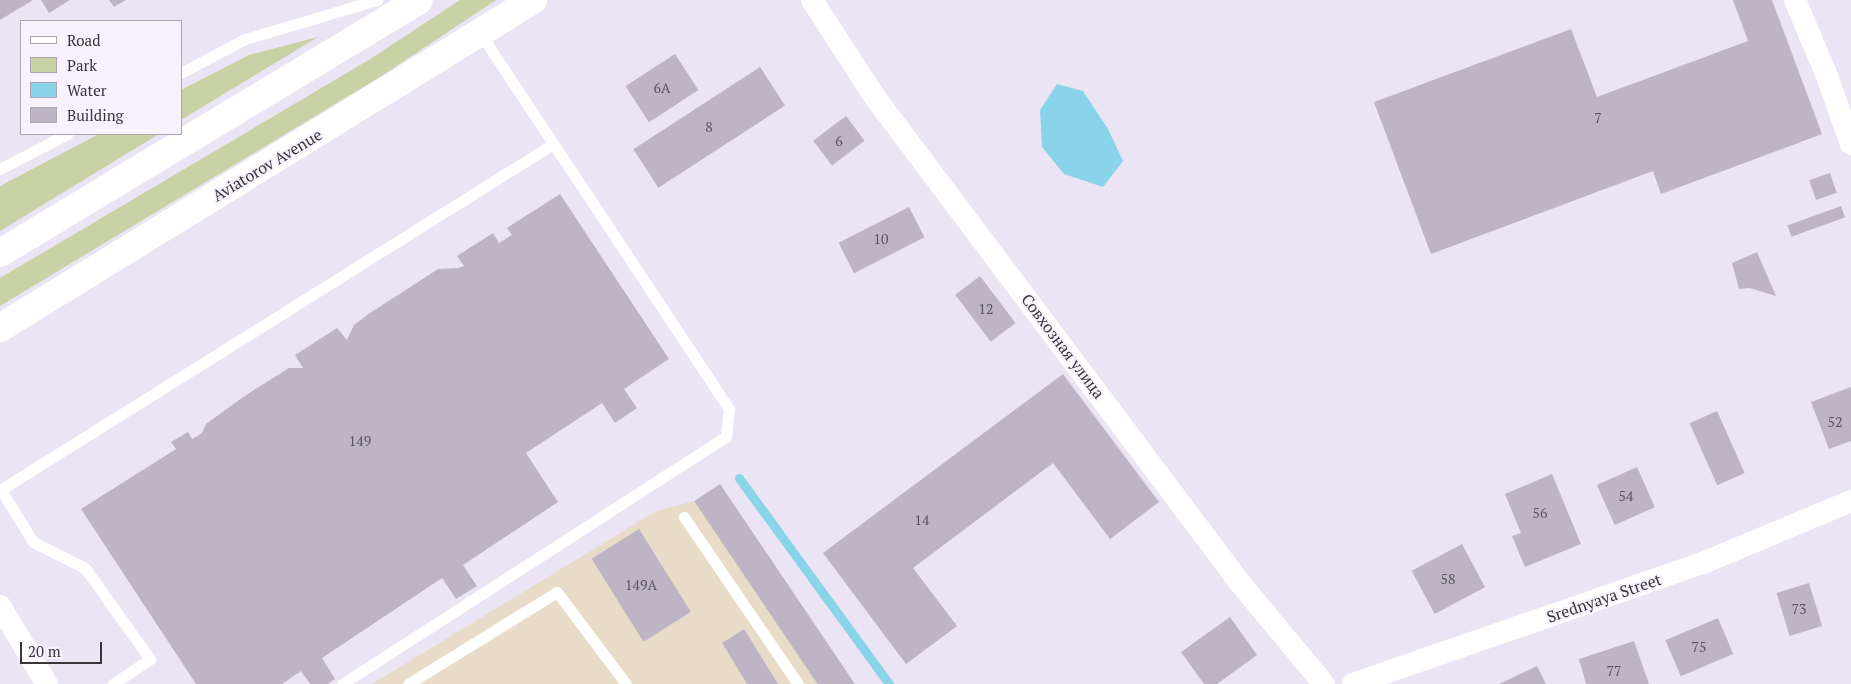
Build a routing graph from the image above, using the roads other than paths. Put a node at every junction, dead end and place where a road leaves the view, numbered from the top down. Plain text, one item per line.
1 (377, 0) edge
2 (419, 0) edge
3 (533, 0) edge
4 (812, 0) edge
5 (1795, 0) edge
6 (481, 34) junction
7 (182, 72) edge
8 (65, 135) edge
9 (554, 144) junction
10 (1851, 144) edge
11 (0, 169) edge
12 (0, 253) edge
13 (0, 328) edge
14 (0, 490) edge
15 (1851, 501) edge
16 (684, 517) dead end
17 (0, 606) edge
18 (47, 684) edge
19 (113, 684) edge
20 (342, 684) edge
21 (408, 684) edge
22 (626, 684) edge
23 (798, 684) edge
24 (1324, 684) edge
25 (1353, 684) edge

1 - 7 lane
2 - 12 main road
3 - 6 main road, Aviatorov Avenue
4 - 24 street, Совхозная улица
5 - 10 street
6 - 9 lane
6 - 13 main road, Aviatorov Avenue
8 - 11 lane
9 - 14 lane
9 - 20 lane
14 - 19 lane
15 - 25 street, Srednyaya Street
16 - 23 lane
17 - 18 street
21 - 22 lane

